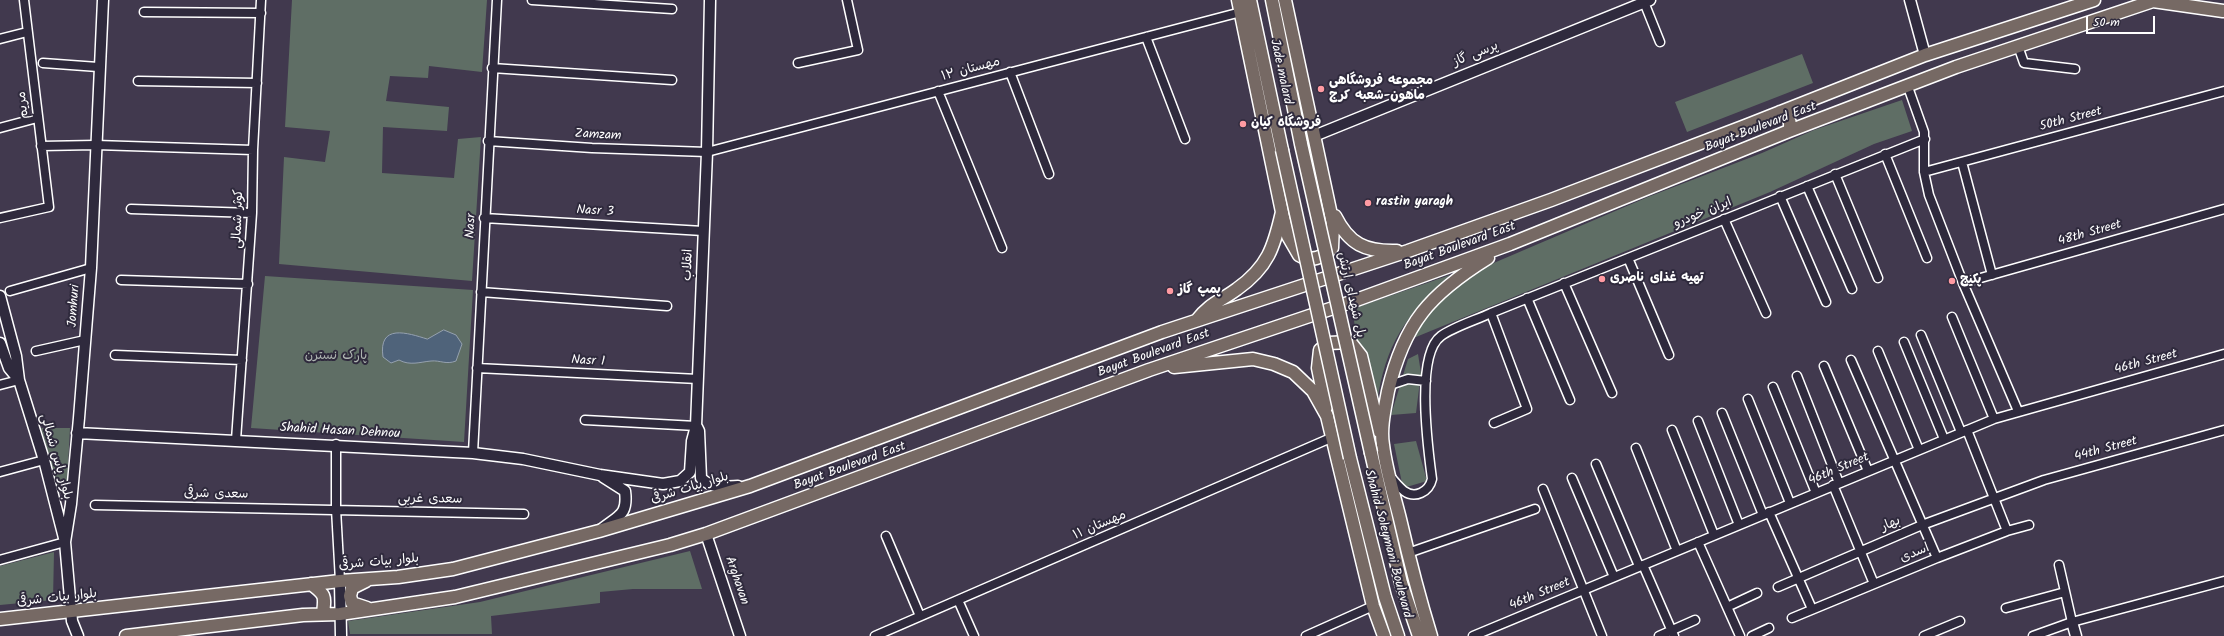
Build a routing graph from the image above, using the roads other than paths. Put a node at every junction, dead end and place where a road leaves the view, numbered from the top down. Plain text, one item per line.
1 (24, 0) edge
2 (102, 0) edge
3 (261, 0) edge
4 (497, 0) edge
5 (532, 0) edge
6 (710, 0) edge
7 (847, 0) edge
8 (1250, 0) edge
9 (1272, 0) edge
10 (1285, 0) edge
11 (1912, 0) edge
12 (2094, 0) edge
13 (2211, 0) edge
14 (1647, 1) edge
15 (1239, 6) edge
16 (672, 10) dead end
17 (144, 12) dead end
18 (2223, 12) edge
19 (260, 13) junction
20 (27, 32) junction
21 (1146, 37) junction
22 (0, 39) edge
23 (1660, 42) dead end
24 (2018, 46) junction
25 (1925, 55) junction
26 (44, 64) dead end
27 (798, 64) dead end
28 (98, 67) junction
29 (492, 68) junction
30 (2075, 69) dead end
31 (1010, 72) junction
32 (672, 80) dead end
33 (138, 81) dead end
34 (257, 83) junction
35 (1908, 87) junction
36 (938, 91) junction
37 (2224, 91) edge
38 (1804, 103) junction
39 (1780, 112) junction
40 (37, 118) junction
41 (1814, 122) junction
42 (0, 128) edge
43 (1789, 131) junction
44 (1314, 136) junction
45 (1184, 139) dead end
46 (1925, 139) junction
47 (488, 141) junction
48 (42, 146) junction
49 (96, 146) junction
50 (253, 150) junction
51 (707, 152) junction
52 (1885, 154) junction
53 (1962, 162) junction
54 (1924, 172) junction
55 (1049, 174) dead end
56 (1835, 174) junction
57 (1807, 186) junction
58 (1780, 196) junction
59 (1328, 201) junction
60 (131, 209) dead end
61 (2224, 209) edge
62 (1282, 212) junction
63 (252, 213) junction
64 (0, 218) edge
65 (484, 218) junction
66 (1724, 219) junction
67 (703, 231) junction
68 (1510, 244) junction
69 (1002, 248) dead end
70 (1408, 251) junction
71 (1628, 258) junction
72 (1928, 258) dead end
73 (91, 268) junction
74 (1992, 275) junction
75 (1878, 278) dead end
76 (121, 280) dead end
77 (1564, 283) junction
78 (1963, 283) junction
79 (248, 284) junction
80 (1852, 290) dead end
81 (10, 291) dead end
82 (481, 292) junction
83 (0, 296) edge
84 (1527, 298) junction
85 (1826, 302) dead end
86 (667, 306) dead end
87 (1491, 313) junction
88 (1766, 313) dead end
89 (1952, 317) dead end
90 (1197, 320) junction
91 (1921, 335) dead end
92 (85, 340) junction
93 (1904, 342) dead end
94 (0, 343) edge
95 (36, 351) dead end
96 (1878, 351) dead end
97 (2224, 354) edge
98 (115, 355) dead end
99 (1669, 355) dead end
100 (242, 360) junction
101 (1851, 360) dead end
102 (1824, 366) dead end
103 (477, 368) junction
104 (1149, 370) junction
105 (1797, 376) dead end
106 (698, 379) junction
107 (19, 380) junction
108 (1426, 381) junction
109 (0, 385) edge
110 (1390, 385) junction
111 (1773, 387) dead end
112 (1612, 393) dead end
113 (1748, 399) dead end
114 (1570, 400) dead end
115 (2018, 412) junction
116 (1722, 413) dead end
117 (1327, 416) junction
118 (1994, 419) junction
119 (585, 420) dead end
120 (1698, 421) dead end
121 (1494, 423) dead end
122 (696, 426) junction
123 (1672, 430) dead end
124 (2224, 430) edge
125 (1964, 431) junction
126 (77, 433) junction
127 (1333, 437) junction
128 (1944, 439) junction
129 (236, 440) junction
130 (336, 444) junction
131 (1382, 444) junction
132 (1636, 448) dead end
133 (1919, 450) junction
134 (1371, 452) joint
135 (472, 453) junction
136 (1350, 458) joint
137 (44, 460) junction
138 (1893, 460) junction
139 (1596, 464) dead end
140 (1868, 471) junction
141 (0, 472) edge
142 (600, 475) junction
143 (1389, 476) junction
144 (1572, 478) dead end
145 (1836, 484) junction
146 (750, 486) junction
147 (1543, 490) dead end
148 (1816, 493) junction
149 (1995, 498) junction
150 (1790, 503) junction
151 (95, 505) dead end
152 (336, 510) junction
153 (1535, 510) dead end
154 (1766, 513) junction
155 (524, 514) dead end
156 (1739, 525) junction
157 (1922, 525) junction
158 (2029, 525) dead end
159 (599, 531) junction
160 (2007, 531) junction
161 (706, 534) junction
162 (1714, 535) junction
163 (886, 536) dead end
164 (65, 542) junction
165 (1698, 542) junction
166 (1678, 551) junction
167 (1861, 551) junction
168 (1408, 553) junction
169 (1937, 558) junction
170 (0, 560) edge
171 (2059, 565) dead end
172 (1641, 566) junction
173 (1614, 577) junction
174 (1798, 579) junction
175 (340, 580) junction
176 (369, 580) junction
177 (2224, 581) edge
178 (311, 584) junction
179 (1874, 584) junction
180 (1778, 587) dead end
181 (1582, 590) junction
182 (2065, 592) junction
183 (1757, 593) dead end
184 (958, 600) junction
185 (1373, 606) junction
186 (1726, 607) junction
187 (2006, 608) dead end
188 (377, 609) junction
189 (1812, 609) junction
190 (71, 612) junction
191 (323, 614) junction
192 (340, 614) junction
193 (920, 616) junction
194 (1792, 618) dead end
195 (0, 619) edge
196 (1695, 620) dead end
197 (1960, 621) dead end
198 (2072, 622) junction
199 (1769, 628) dead end
200 (1673, 633) edge
201 (78, 636) edge
202 (126, 636) edge
203 (341, 636) edge
204 (740, 636) edge
205 (875, 636) edge
206 (974, 636) edge
207 (1306, 636) edge
208 (1384, 636) edge
209 (1398, 636) edge
210 (1418, 636) edge
211 (1431, 636) edge
212 (1473, 636) edge
213 (1602, 636) edge
214 (1659, 636) edge
215 (1740, 636) edge
216 (1752, 636) edge
217 (1924, 636) edge
218 (2033, 636) edge
219 (2076, 636) edge

1 - 20 street, مریم
2 - 28 street, Jomhuri
3 - 19 street, کوثر شمالی
4 - 29 street, Nasr
5 - 16 street
6 - 51 street, انقلاب
7 - 27 street
8 - 136 main road, Jade malard, bridge
9 - 134 main road, پل شهدای ارتش, bridge
10 - 44 main road
11 - 25 street
12 - 25 main road, Bayat Boulevard East
13 - 18 main road
14 - 23 street
14 - 44 street, پرسی گاز
15 - 21 street, مهستان ۱۲
15 - 62 main road
17 - 19 street
18 - 24 main road, Bayat Boulevard East
19 - 34 street, کوثر شمالی
20 - 22 street
20 - 40 street, مریم
21 - 31 street, مهستان ۱۲
21 - 45 street
24 - 30 street
24 - 35 main road, Bayat Boulevard East
25 - 38 main road, Bayat Boulevard East
26 - 28 street
28 - 49 street, Jomhuri
29 - 32 street
29 - 47 street, Nasr
31 - 36 street, مهستان ۱۲
31 - 55 street
33 - 34 street
34 - 50 street, کوثر شمالی
35 - 41 main road, Bayat Boulevard East
35 - 46 street
36 - 51 street, مهستان ۱۲
36 - 69 street
37 - 53 street, 50th Street
38 - 39 main road, Bayat Boulevard East
38 - 41 main road
39 - 43 main road
39 - 70 main road, Bayat Boulevard East
40 - 42 street
40 - 48 street, مریم
41 - 43 main road, Bayat Boulevard East
43 - 68 main road, Bayat Boulevard East
44 - 59 main road
46 - 52 street, ایران خودرو
46 - 54 street
47 - 51 street, Zamzam
47 - 65 street, Nasr
48 - 49 street
48 - 64 street, مریم
49 - 50 street
49 - 73 street, Jomhuri
50 - 63 street, کوثر شمالی
51 - 67 street, انقلاب
52 - 56 street, ایران خودرو
52 - 72 street
53 - 54 street, 50th Street
53 - 74 street
54 - 78 street
56 - 57 street, ایران خودرو
56 - 75 street
57 - 58 street, ایران خودرو
57 - 80 street
58 - 66 street, ایران خودرو
58 - 85 street
59 - 62 main road
59 - 70 main road
60 - 63 street
61 - 74 street, 48th Street
62 - 90 main road
63 - 79 street, کوثر شمالی
65 - 67 street, Nasr 3
65 - 82 street, Nasr
66 - 71 street, ایران خودرو
66 - 88 street
67 - 106 street, انقلاب
68 - 104 main road, Bayat Boulevard East
68 - 110 main road
70 - 90 main road, Bayat Boulevard East
71 - 77 street, ایران خودرو
71 - 99 street
73 - 81 street
73 - 92 street, Jomhuri
74 - 78 street, 48th Street
76 - 79 street
77 - 84 street, ایران خودرو
77 - 112 street
78 - 115 street
79 - 100 street, کوثر شمالی
82 - 86 street
82 - 103 street, Nasr
83 - 107 street
84 - 87 street, ایران خودرو
84 - 114 street
87 - 108 street, ایران خودرو
87 - 121 street
89 - 118 street
90 - 146 main road, Bayat Boulevard East
91 - 125 street
92 - 95 street
92 - 126 street, Jomhuri
93 - 128 street
94 - 107 street
96 - 133 street
97 - 115 street, 46th Street
98 - 100 street
100 - 129 street, کوثر شمالی
101 - 138 street
102 - 140 street
103 - 106 street, Nasr 1
103 - 135 street, Nasr
104 - 117 main road
104 - 161 main road, Bayat Boulevard East
105 - 145 street
106 - 122 street, انقلاب
107 - 109 street
107 - 137 street, بلوار یاس شمالی
108 - 110 street
108 - 143 street
110 - 131 main road
111 - 148 street
113 - 150 street
115 - 118 street, 46th Street
116 - 154 street
117 - 127 main road
117 - 131 main road
118 - 125 street, 46th Street
119 - 122 street
120 - 156 street
122 - 142 street, Shahid Hasan Dehnou
122 - 146 street, انقلاب
123 - 162 street
124 - 149 street, 44th Street
125 - 128 street, 46th Street
125 - 149 street
126 - 129 street, Shahid Hasan Dehnou
126 - 164 street, Jomhuri
127 - 184 street, مهستان ۱۱
127 - 185 main road
128 - 133 street, 46th Street
129 - 130 street, Shahid Hasan Dehnou
130 - 135 street, Shahid Hasan Dehnou
130 - 152 street
131 - 143 main road
132 - 166 street
133 - 138 street, 46th Street
134 - 210 main road, Shahid Soleymani Boulevard
135 - 142 street, Shahid Hasan Dehnou
136 - 209 main road, Shahid Soleymani Boulevard
137 - 141 street
137 - 164 street, بلوار یاس شمالی
138 - 140 street, 46th Street
138 - 157 street
139 - 172 street
140 - 145 street, 46th Street
142 - 159 street
143 - 168 main road
144 - 173 street
145 - 148 street, 46th Street
145 - 167 street
146 - 159 main road, بلوار بیات شرقی
147 - 181 street
148 - 150 street, 46th Street
149 - 157 street, بهار
149 - 160 street
150 - 154 street, 46th Street
151 - 152 street, سعدی شرقی
152 - 155 street, سعدی غربی
152 - 175 street
153 - 168 street
154 - 156 street, 46th Street
154 - 174 street
156 - 162 street, 46th Street
157 - 167 street, بهار
157 - 169 street
158 - 160 street, اسدی
159 - 176 main road, بلوار بیات شرقی
160 - 169 street, اسدی
161 - 188 main road
161 - 204 street, Arghavan
162 - 165 street, 46th Street
163 - 193 street
164 - 170 street
164 - 190 street, Jomhuri
165 - 166 street, 46th Street
165 - 186 street
166 - 172 street, 46th Street
167 - 174 street, بهار
167 - 179 street
168 - 211 main road
169 - 179 street, اسدی
171 - 182 street
172 - 173 street, 46th Street
172 - 200 street
173 - 181 street, 46th Street
174 - 180 street, بهار
174 - 189 street
175 - 176 main road, بلوار بیات شرقی
175 - 178 main road, بلوار بیات شرقی
175 - 192 street
176 - 188 main road
177 - 198 street
178 - 190 main road, بلوار بیات شرقی
178 - 191 main road
179 - 189 street, اسدی
181 - 212 street, 46th Street
181 - 213 street
182 - 187 street
182 - 198 street
183 - 186 street
184 - 193 street, مهستان ۱۱
184 - 206 street
185 - 207 street
185 - 208 main road
186 - 215 street
188 - 192 main road
189 - 194 street, اسدی
190 - 195 main road, بلوار بیات شرقی
190 - 201 street, Jomhuri
191 - 192 main road
191 - 202 main road
192 - 203 street
193 - 205 street, مهستان ۱۱
196 - 200 street
197 - 217 street
198 - 218 street
198 - 219 street
199 - 216 street
200 - 214 street

